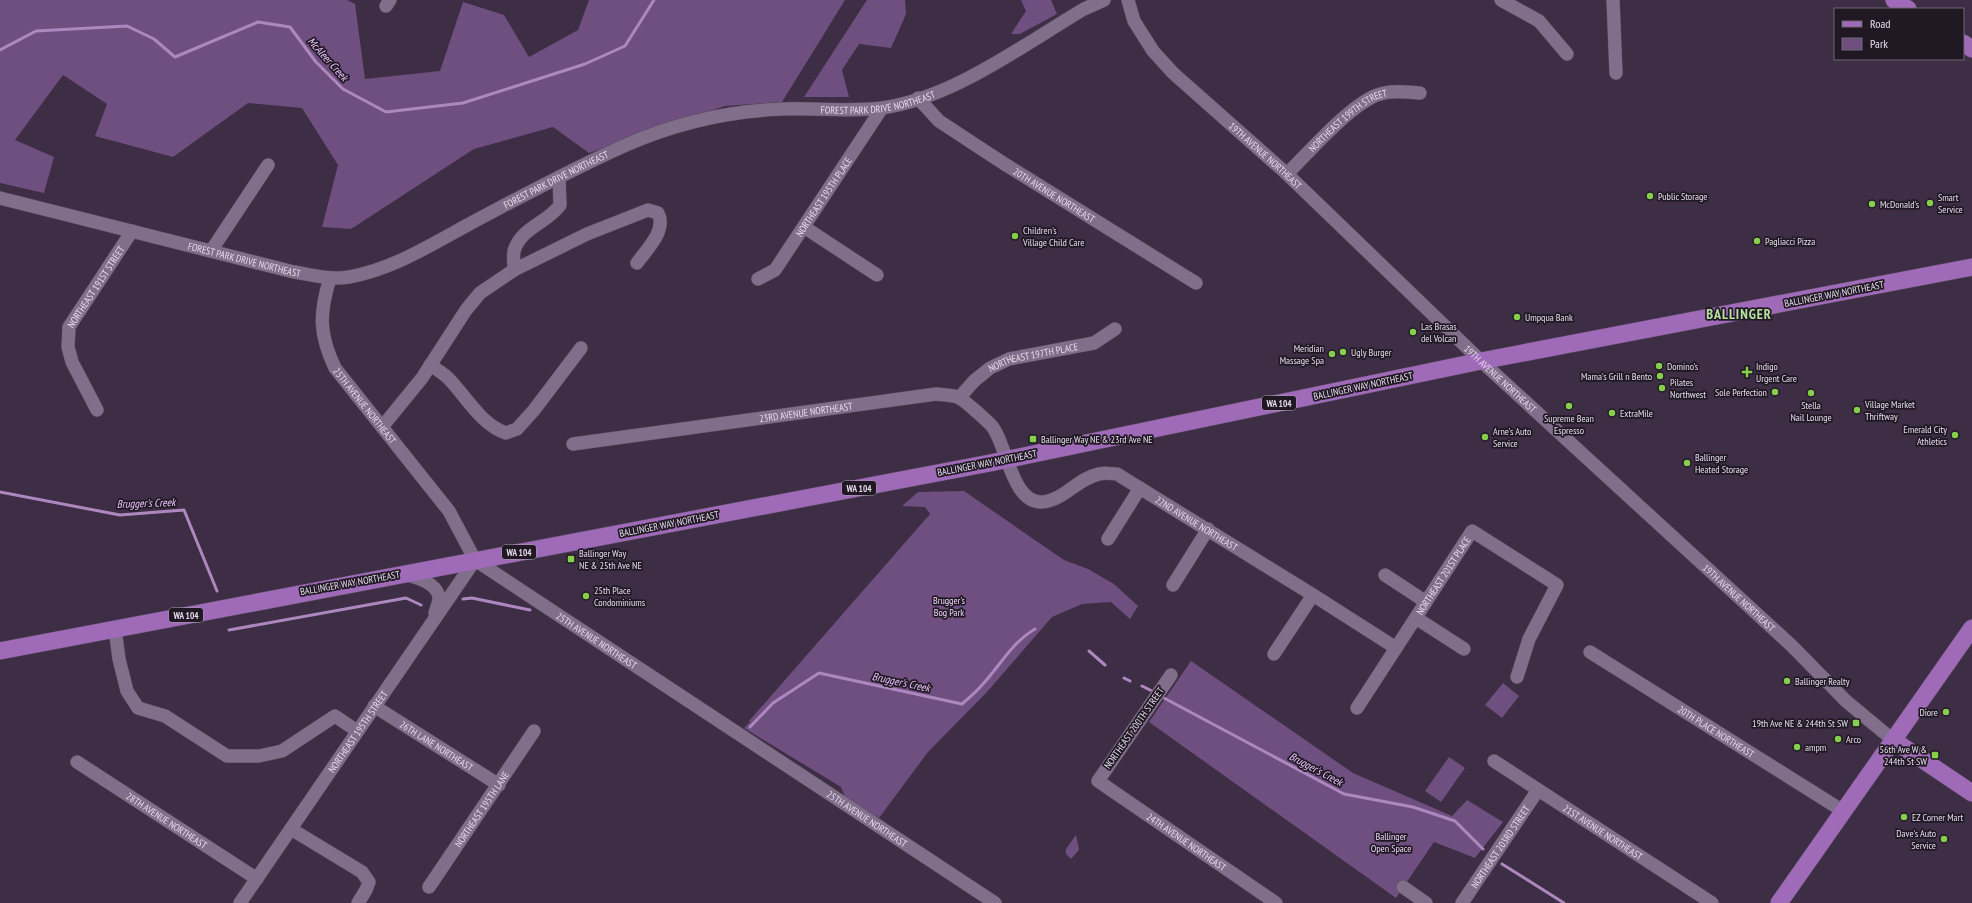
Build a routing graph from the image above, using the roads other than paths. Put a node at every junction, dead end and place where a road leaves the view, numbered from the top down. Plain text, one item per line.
1 (1104, 0) edge
2 (1128, 0) edge
3 (1501, 0) edge
4 (1613, 0) edge
5 (1894, 0) edge
6 (1906, 8) edge
7 (1567, 54) dead end
8 (1616, 73) dead end
9 (1420, 93) dead end
10 (918, 98) junction
11 (882, 108) junction
12 (268, 165) dead end
13 (1287, 174) junction
14 (559, 177) junction
15 (0, 198) edge
16 (804, 227) junction
17 (132, 231) junction
18 (211, 251) junction
19 (638, 263) dead end
20 (1972, 267) edge
21 (514, 270) junction
22 (877, 275) dead end
23 (330, 278) junction
24 (758, 279) dead end
25 (1196, 283) dead end
26 (1115, 329) dead end
27 (581, 348) dead end
28 (1481, 361) junction
29 (430, 365) junction
30 (959, 398) junction
31 (97, 410) dead end
32 (382, 427) junction
33 (572, 444) dead end
34 (1008, 460) junction
35 (1140, 488) junction
36 (1208, 530) junction
37 (1108, 539) dead end
38 (476, 560) junction
39 (404, 574) junction
40 (1385, 575) dead end
41 (1174, 585) dead end
42 (1312, 594) junction
43 (1426, 602) junction
44 (1416, 618) junction
45 (431, 624) junction
46 (1972, 628) edge
47 (115, 629) junction
48 (1396, 648) junction
49 (1464, 649) dead end
50 (0, 651) edge
51 (1590, 652) dead end
52 (1274, 654) dead end
53 (1171, 675) dead end
54 (1517, 677) dead end
55 (374, 706) junction
56 (1357, 708) dead end
57 (357, 731) junction
58 (534, 732) dead end
59 (1893, 740) junction
60 (1494, 761) dead end
61 (76, 762) dead end
62 (1098, 781) joint
63 (499, 785) junction
64 (1538, 790) junction
65 (1972, 793) edge
66 (1843, 811) junction
67 (291, 829) junction
68 (257, 879) junction
69 (429, 887) dead end
70 (1403, 887) dead end
71 (240, 903) edge
72 (358, 903) edge
73 (995, 903) edge
74 (1276, 903) edge
75 (1426, 903) edge
76 (1462, 903) edge
77 (1712, 903) edge
78 (1779, 903) edge

1 - 10 street, FOREST PARK DRIVE NORTHEAST
2 - 13 street, 19TH AVENUE NORTHEAST
3 - 7 street
4 - 8 street
5 - 6 main road
9 - 13 street, NORTHEAST 199TH STREET
10 - 11 street, FOREST PARK DRIVE NORTHEAST
10 - 25 street, 20TH AVENUE NORTHEAST
11 - 14 street, FOREST PARK DRIVE NORTHEAST
11 - 16 street, NORTHEAST 195TH PLACE
12 - 18 street
13 - 28 street, 19TH AVENUE NORTHEAST
14 - 21 street
14 - 23 street, FOREST PARK DRIVE NORTHEAST
15 - 17 street, FOREST PARK DRIVE NORTHEAST
16 - 22 street
16 - 24 street, NORTHEAST 195TH PLACE
17 - 18 street, FOREST PARK DRIVE NORTHEAST
17 - 31 street, NORTHEAST 191ST STREET
18 - 23 street, FOREST PARK DRIVE NORTHEAST
19 - 21 street
20 - 28 main road, BALLINGER WAY NORTHEAST / WA 104
21 - 29 street
23 - 32 street, 25TH AVENUE NORTHEAST
26 - 30 street, NORTHEAST 197TH PLACE
27 - 29 street
28 - 34 main road, BALLINGER WAY NORTHEAST / WA 104
28 - 59 street, 19TH AVENUE NORTHEAST
29 - 32 street
30 - 33 street, 23RD AVENUE NORTHEAST
30 - 34 street
32 - 38 street, 25TH AVENUE NORTHEAST
34 - 35 street, 22ND AVENUE NORTHEAST
34 - 38 main road, BALLINGER WAY NORTHEAST / WA 104
35 - 36 street, 22ND AVENUE NORTHEAST
35 - 37 street
36 - 41 street
36 - 42 street, 22ND AVENUE NORTHEAST
38 - 39 main road, BALLINGER WAY NORTHEAST / WA 104
38 - 45 street, NORTHEAST 195TH STREET
38 - 73 street, 25TH AVENUE NORTHEAST
39 - 45 street
39 - 47 main road, BALLINGER WAY NORTHEAST / WA 104
40 - 43 street
42 - 48 street, 22ND AVENUE NORTHEAST
42 - 52 street
43 - 44 street, NORTHEAST 201ST PLACE
43 - 54 street, NORTHEAST 201ST PLACE
44 - 48 street, NORTHEAST 201ST PLACE
44 - 49 street
45 - 55 street, NORTHEAST 195TH STREET
46 - 59 main road
47 - 50 main road, BALLINGER WAY NORTHEAST / WA 104
47 - 57 street
48 - 56 street, NORTHEAST 201ST PLACE
51 - 66 street, 20TH PLACE NORTHEAST
53 - 62 street, NORTHEAST 200TH STREET
55 - 57 street, NORTHEAST 195TH STREET
55 - 63 street, 26TH LANE NORTHEAST
57 - 67 street, NORTHEAST 195TH STREET
58 - 63 street, NORTHEAST 195TH LANE
59 - 65 main road
59 - 66 main road
60 - 64 street, 21ST AVENUE NORTHEAST
61 - 68 street, 28TH AVENUE NORTHEAST
62 - 74 street, 24TH AVENUE NORTHEAST
63 - 69 street, NORTHEAST 195TH LANE
64 - 76 street, NORTHEAST 203RD STREET
64 - 77 street, 21ST AVENUE NORTHEAST
66 - 78 main road
67 - 68 street, NORTHEAST 195TH STREET
67 - 72 street
68 - 71 street, NORTHEAST 195TH STREET
70 - 75 street

